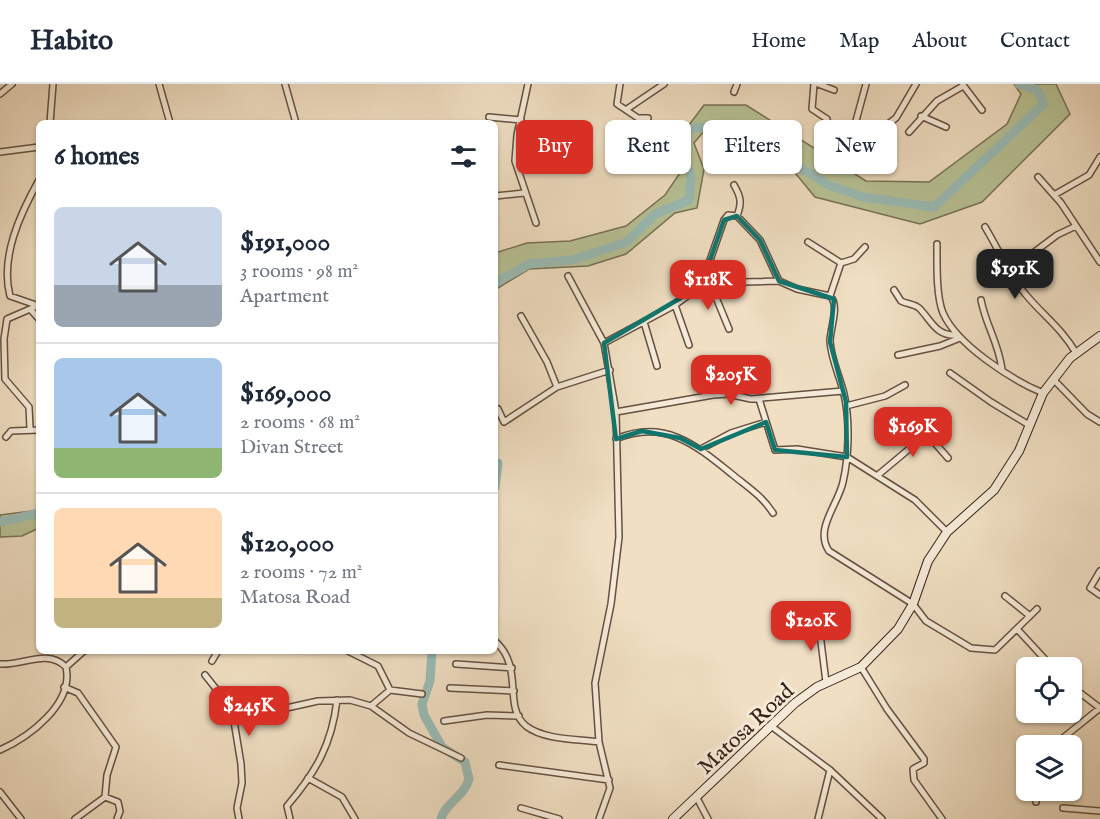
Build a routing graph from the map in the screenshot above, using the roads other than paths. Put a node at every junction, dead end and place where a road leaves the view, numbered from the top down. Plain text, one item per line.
1 (12, 84) edge
2 (53, 84) edge
3 (159, 84) edge
4 (285, 84) edge
5 (528, 84) edge
6 (620, 84) edge
7 (664, 84) edge
8 (737, 84) edge
9 (816, 84) edge
10 (866, 84) edge
11 (916, 84) edge
12 (962, 85) edge
13 (834, 90) dead end
14 (734, 92) dead end
15 (0, 94) edge
16 (627, 109) junction
17 (982, 110) dead end
18 (921, 116) junction
19 (489, 117) dead end
20 (648, 118) dead end
21 (827, 119) dead end
22 (50, 120) edge
23 (169, 120) edge
24 (295, 120) edge
25 (520, 120) joint
26 (856, 120) edge
27 (893, 120) edge
28 (946, 127) dead end
29 (909, 132) dead end
30 (36, 147) edge
31 (0, 152) edge
32 (1100, 157) edge
33 (519, 174) edge
34 (1038, 177) dead end
35 (36, 185) edge
36 (734, 185) dead end
37 (524, 193) junction
38 (1054, 195) junction
39 (498, 196) edge
40 (737, 216) junction
41 (536, 223) dead end
42 (1076, 226) junction
43 (985, 227) dead end
44 (808, 242) dead end
45 (4, 244) edge
46 (937, 244) dead end
47 (865, 247) dead end
48 (1100, 262) edge
49 (841, 263) junction
50 (1009, 271) junction
51 (568, 276) dead end
52 (779, 280) junction
53 (707, 283) junction
54 (3, 289) edge
55 (894, 290) dead end
56 (830, 296) junction
57 (981, 300) dead end
58 (675, 304) junction
59 (36, 307) edge
60 (521, 316) dead end
61 (0, 319) edge
62 (7, 319) junction
63 (644, 322) junction
64 (729, 329) dead end
65 (959, 336) junction
66 (1100, 336) edge
67 (604, 343) junction
68 (689, 345) dead end
69 (1076, 353) junction
70 (897, 355) dead end
71 (657, 366) dead end
72 (1002, 369) junction
73 (610, 370) junction
74 (950, 373) dead end
75 (3, 379) edge
76 (1054, 380) junction
77 (905, 385) dead end
78 (557, 387) junction
79 (843, 391) junction
80 (1043, 393) junction
81 (759, 399) junction
82 (846, 406) junction
83 (498, 409) dead end
84 (616, 412) junction
85 (766, 422) junction
86 (1100, 422) edge
87 (1029, 425) junction
88 (30, 428) junction
89 (36, 429) edge
90 (6, 437) dead end
91 (616, 440) junction
92 (701, 449) junction
93 (847, 457) junction
94 (948, 458) dead end
95 (878, 475) junction
96 (773, 513) dead end
97 (946, 532) junction
98 (1100, 571) edge
99 (1100, 595) edge
100 (1005, 596) dead end
101 (913, 604) junction
102 (1037, 609) dead end
103 (1030, 616) junction
104 (818, 618) dead end
105 (1017, 629) junction
106 (498, 644) edge
107 (81, 654) edge
108 (216, 654) edge
109 (354, 654) edge
110 (1043, 657) edge
111 (212, 661) dead end
112 (0, 664) edge
113 (456, 664) dead end
114 (66, 667) junction
115 (861, 667) junction
116 (512, 668) junction
117 (205, 675) dead end
118 (826, 682) junction
119 (64, 687) junction
120 (450, 688) dead end
121 (390, 690) junction
122 (514, 691) junction
123 (422, 694) dead end
124 (1082, 694) edge
125 (337, 700) junction
126 (370, 706) junction
127 (1100, 708) edge
128 (232, 709) junction
129 (519, 716) junction
130 (444, 721) dead end
131 (771, 726) junction
132 (1067, 735) edge
133 (599, 742) junction
134 (0, 750) edge
135 (461, 758) dead end
136 (499, 765) dead end
137 (830, 771) junction
138 (308, 778) junction
139 (609, 780) junction
140 (0, 792) edge
141 (105, 797) junction
142 (697, 798) junction
143 (521, 808) dead end
144 (1063, 808) dead end
145 (1100, 811) edge
146 (21, 819) edge
147 (75, 819) edge
148 (117, 819) edge
149 (239, 819) edge
150 (290, 819) edge
151 (354, 819) edge
152 (559, 819) edge
153 (599, 819) edge
154 (673, 819) edge
155 (708, 819) edge
156 (818, 819) edge
157 (882, 819) edge
158 (942, 819) edge

1 - 15 street
2 - 22 street
3 - 23 street
4 - 24 street
5 - 25 street
6 - 16 street
7 - 16 street
8 - 14 street
9 - 13 street
9 - 21 street
10 - 26 street
11 - 27 street
12 - 17 street
12 - 18 street
16 - 20 street
18 - 28 street
18 - 29 street
19 - 25 street
30 - 31 street
32 - 38 street
33 - 37 street
34 - 38 street
35 - 45 street
36 - 40 street
37 - 39 street
37 - 41 street
38 - 42 street
40 - 52 street
40 - 53 street
42 - 48 street
42 - 50 street
43 - 50 street
44 - 49 street
45 - 54 street
46 - 65 street
47 - 49 street
49 - 56 street
50 - 69 street
51 - 67 street
52 - 53 street
52 - 56 street
53 - 58 street
53 - 64 street
54 - 59 street
55 - 65 street
56 - 79 street
57 - 72 street
58 - 63 street
58 - 68 street
59 - 62 street
60 - 78 street
61 - 62 street
62 - 75 street
63 - 67 street
63 - 71 street
65 - 70 street
65 - 72 street
66 - 69 street, Matosa Road
67 - 73 street
69 - 76 street, Matosa Road
72 - 80 street
73 - 78 street
73 - 84 street
74 - 87 street
75 - 88 street
76 - 80 street, Matosa Road
76 - 86 street
77 - 82 street
78 - 83 street
79 - 81 street
79 - 82 street
80 - 87 street, Matosa Road
81 - 84 street
81 - 85 street
82 - 93 street
84 - 91 street
85 - 92 street
85 - 93 street
87 - 97 street, Matosa Road
88 - 89 street
88 - 90 street
91 - 92 street
91 - 133 street
92 - 96 street
93 - 95 street
93 - 101 street
94 - 95 street
95 - 97 street
97 - 101 street, Matosa Road
98 - 99 street
100 - 103 street
101 - 105 street
101 - 115 street, Matosa Road
102 - 103 street
103 - 105 street
104 - 118 street
105 - 110 street
106 - 116 street
107 - 114 street
108 - 111 street
109 - 121 street
112 - 114 street
113 - 116 street
114 - 119 street
115 - 118 street, Matosa Road
115 - 158 street
116 - 122 street
117 - 128 street
118 - 131 street, Matosa Road
119 - 134 street
119 - 141 street
120 - 122 street
121 - 123 street
121 - 126 street
122 - 129 street
124 - 127 street
125 - 126 street
125 - 128 street
125 - 138 street
126 - 135 street
127 - 132 street
128 - 149 street
129 - 130 street
129 - 133 street
131 - 137 street
131 - 142 street, Matosa Road
133 - 139 street
136 - 139 street
137 - 156 street
137 - 157 street
138 - 150 street
138 - 151 street
139 - 153 street
140 - 146 street
141 - 147 street
141 - 148 street
142 - 154 street, Matosa Road
142 - 155 street
143 - 152 street
144 - 145 street

